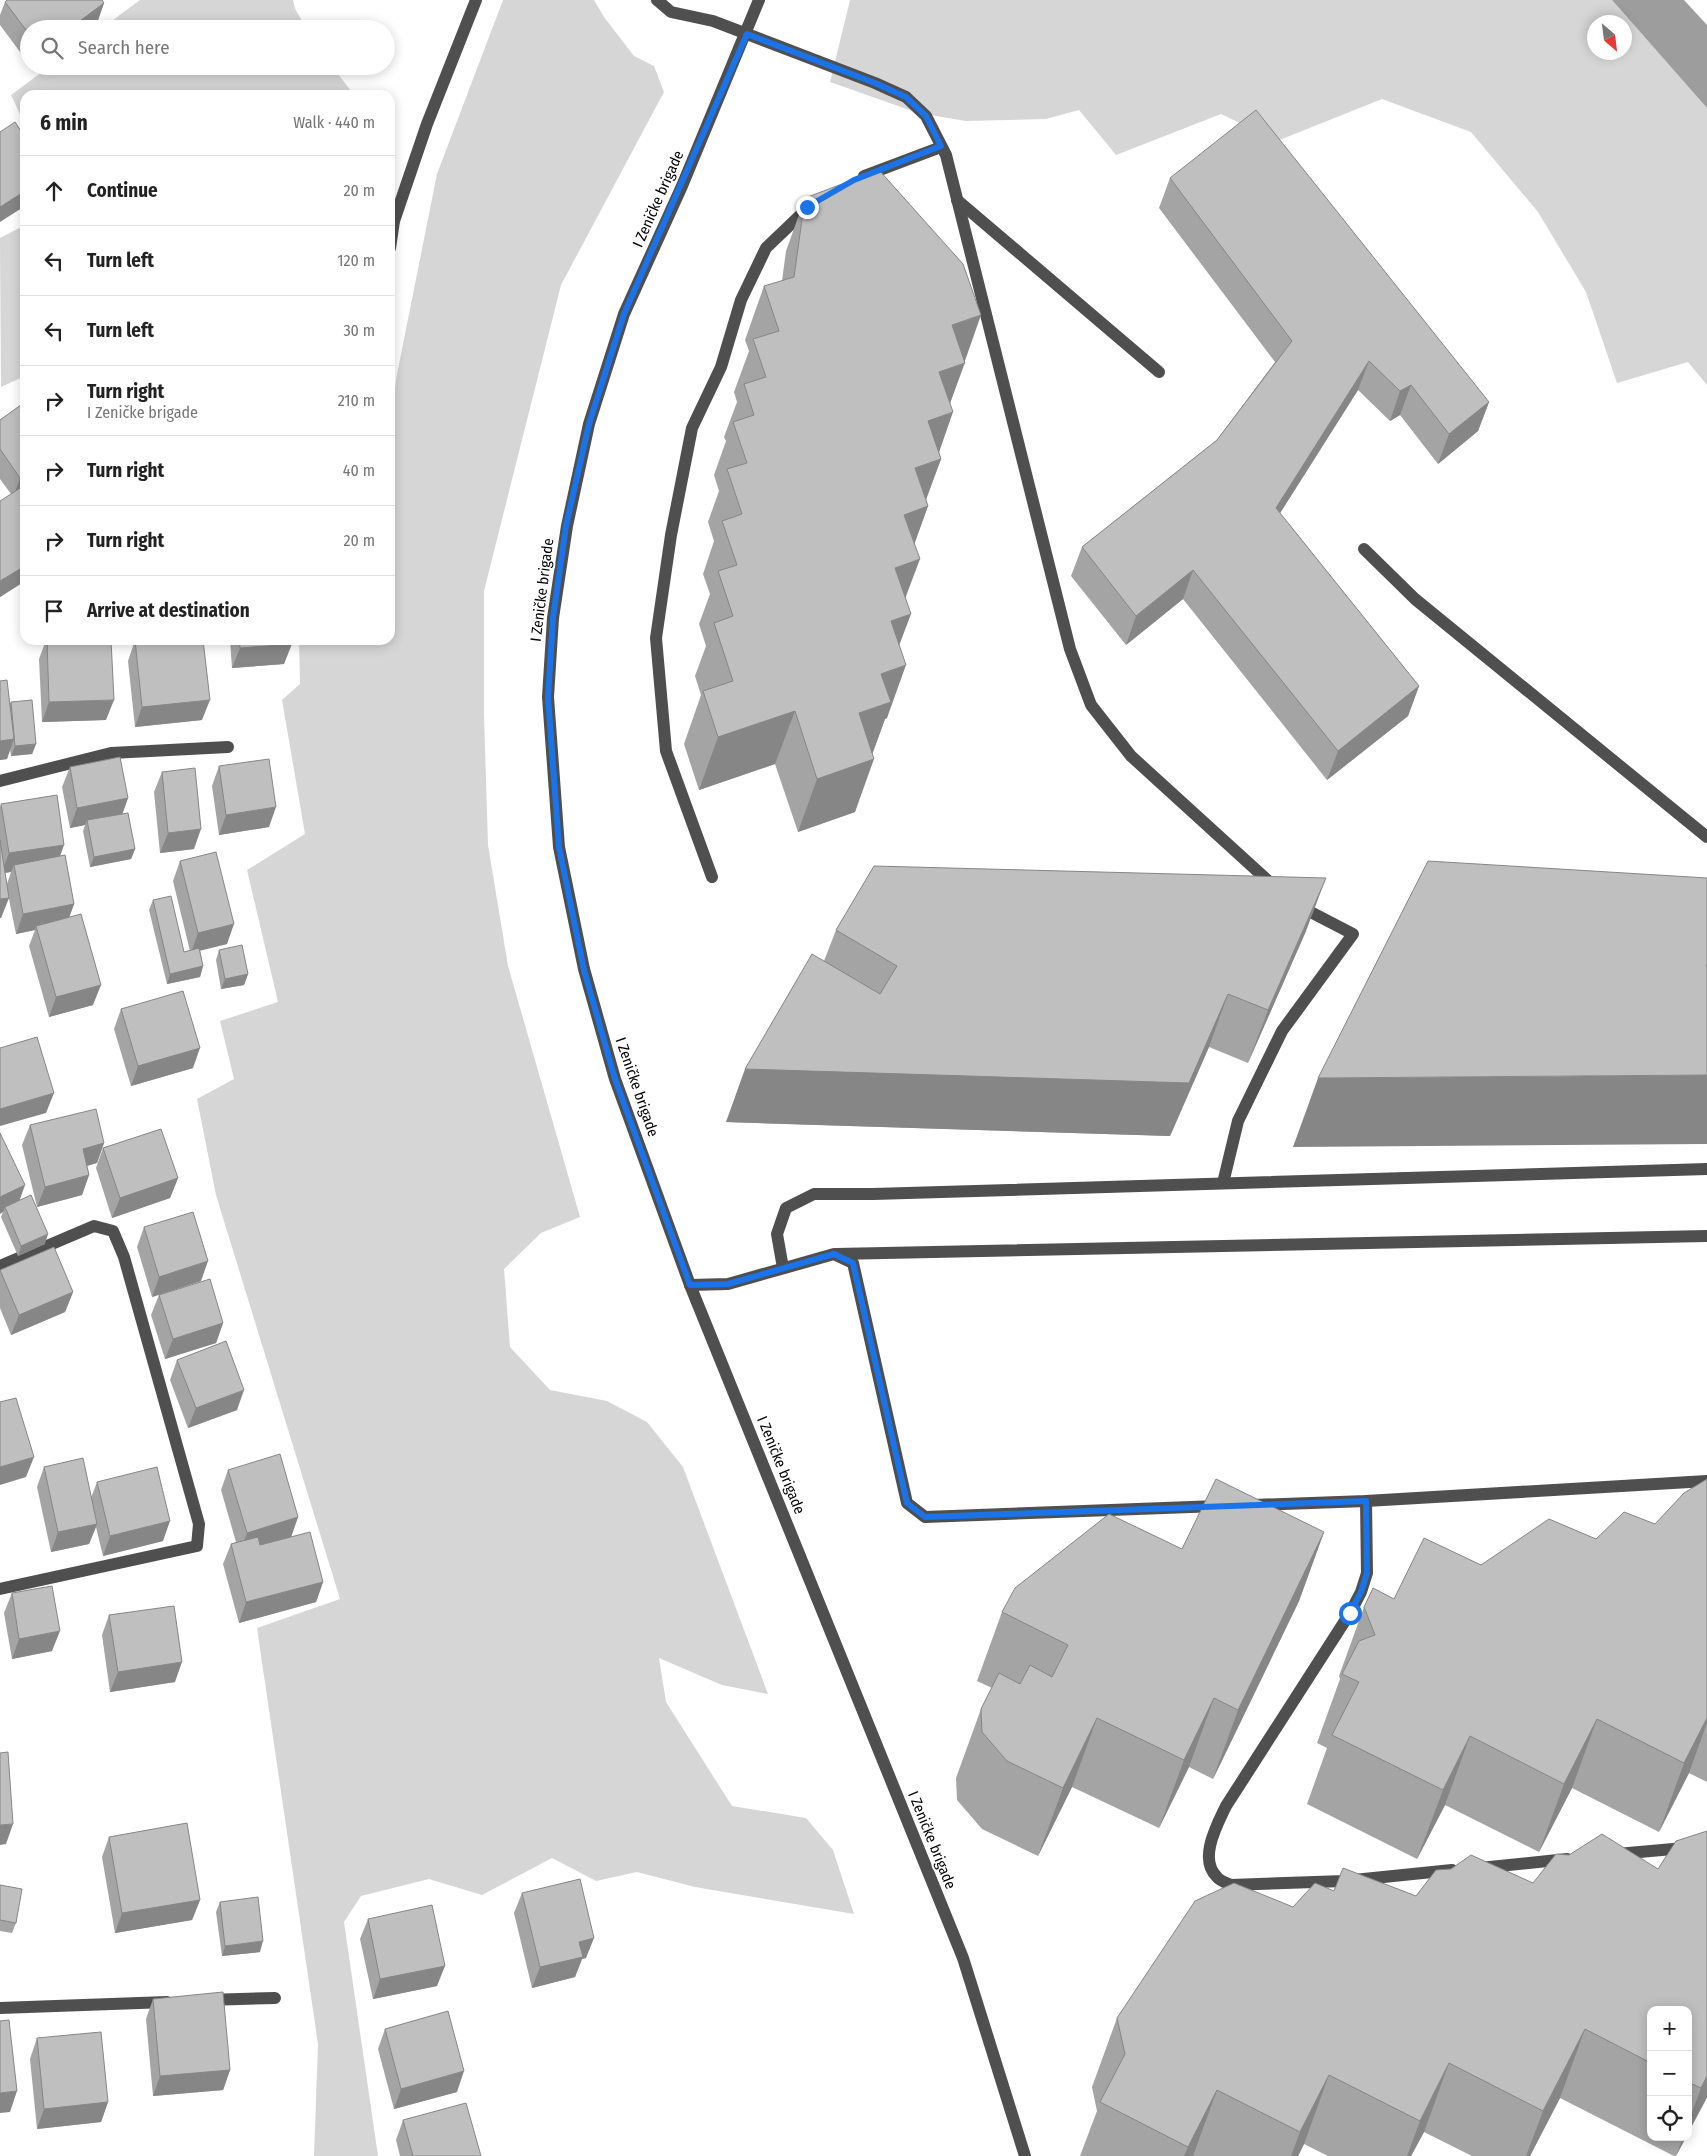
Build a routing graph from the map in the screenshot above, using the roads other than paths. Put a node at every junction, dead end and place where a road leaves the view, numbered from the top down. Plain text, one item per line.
1 (476, 0) edge
2 (657, 0) edge
3 (760, 0) edge
4 (747, 34) junction
5 (941, 146) junction
6 (854, 180) edge
7 (823, 198) edge
8 (957, 200) junction
9 (395, 218) edge
10 (1159, 372) dead end
11 (1364, 549) dead end
12 (228, 747) dead end
13 (0, 782) edge
14 (1707, 837) edge
15 (712, 877) dead end
16 (1707, 1169) edge
17 (1223, 1183) junction
18 (1707, 1236) edge
19 (834, 1254) junction
20 (0, 1266) edge
21 (783, 1268) junction
22 (690, 1285) junction
23 (1707, 1481) edge
24 (1366, 1501) junction
25 (0, 1589) edge
26 (1707, 1846) edge
27 (1609, 1855) edge
28 (1580, 1858) edge
29 (275, 1998) dead end
30 (196, 2000) edge
31 (176, 2001) edge
32 (0, 2008) edge
33 (1025, 2156) edge

1 - 9 street
2 - 4 street
3 - 4 street, I Zeničke brigade
4 - 5 street
4 - 22 street, I Zeničke brigade
5 - 6 street
5 - 8 street
7 - 15 street
8 - 10 street
8 - 17 street
11 - 14 street
12 - 13 street
16 - 17 street
17 - 21 street
18 - 19 street
19 - 21 street
19 - 24 street
20 - 25 street
21 - 22 street
22 - 33 street, I Zeničke brigade
23 - 24 street
24 - 28 street
26 - 27 street
29 - 30 street
31 - 32 street

